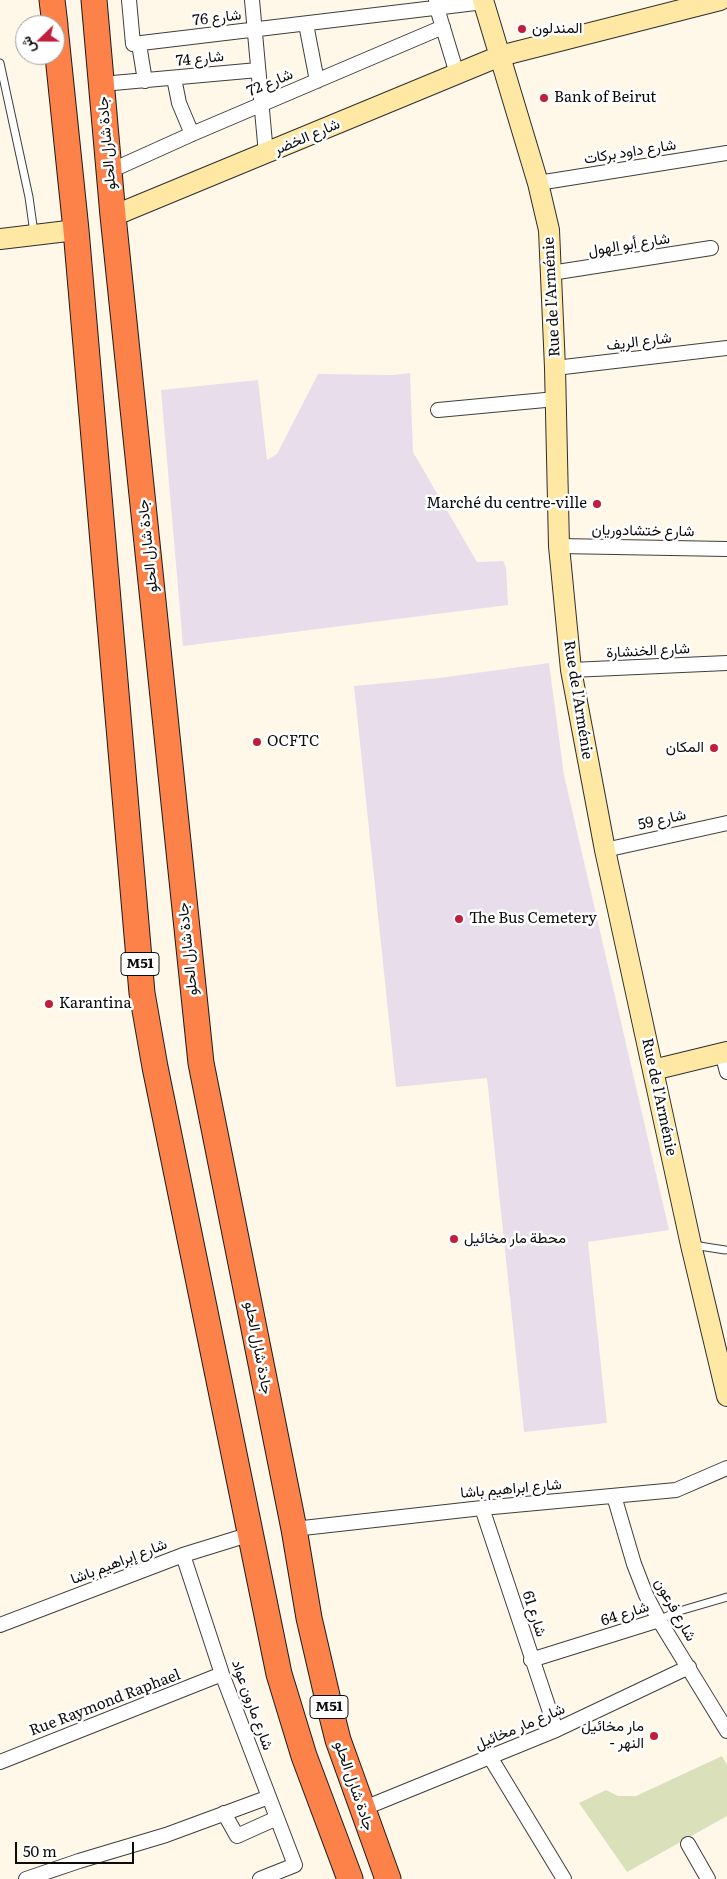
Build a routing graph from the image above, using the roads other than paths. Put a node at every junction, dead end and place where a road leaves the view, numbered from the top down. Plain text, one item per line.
1 (52, 0) edge
2 (94, 0) edge
3 (129, 0) edge
4 (252, 0) edge
5 (720, 0) edge
6 (483, 1) edge
7 (437, 4) edge
8 (689, 4) edge
9 (54, 15) edge
10 (306, 24) junction
11 (443, 27) junction
12 (255, 30) junction
13 (136, 44) junction
14 (500, 56) junction
15 (0, 63) edge
16 (59, 65) edge
17 (258, 70) junction
18 (457, 74) junction
19 (174, 78) junction
20 (145, 81) junction
21 (317, 81) junction
22 (102, 84) junction
23 (262, 104) junction
24 (192, 134) junction
25 (727, 153) edge
26 (266, 154) junction
27 (110, 171) junction
28 (538, 183) junction
29 (113, 216) junction
30 (76, 230) junction
31 (35, 236) junction
32 (0, 239) edge
33 (711, 248) dead end
34 (552, 274) junction
35 (727, 348) edge
36 (555, 368) junction
37 (556, 400) junction
38 (438, 410) dead end
39 (559, 546) junction
40 (727, 549) edge
41 (727, 663) edge
42 (571, 670) junction
43 (727, 823) edge
44 (605, 850) junction
45 (725, 1059) edge
46 (653, 1070) junction
47 (691, 1244) junction
48 (725, 1250) dead end
49 (727, 1396) edge
50 (727, 1468) edge
51 (614, 1496) junction
52 (482, 1508) junction
53 (294, 1529) junction
54 (251, 1534) junction
55 (183, 1555) junction
56 (727, 1597) edge
57 (659, 1620) junction
58 (0, 1625) edge
59 (531, 1660) junction
60 (689, 1668) junction
61 (222, 1674) junction
62 (556, 1730) junction
63 (727, 1731) edge
64 (490, 1757) junction
65 (0, 1762) edge
66 (269, 1798) junction
67 (362, 1810) junction
68 (224, 1813) junction
69 (277, 1818) junction
70 (688, 1844) dead end
71 (26, 1879) edge
72 (260, 1879) edge
73 (350, 1879) edge
74 (388, 1879) edge
75 (564, 1879) edge
76 (708, 1879) edge

1 - 9 highway, M51
2 - 22 highway, جادة شارل الحلو / M51
3 - 13 street
4 - 12 street
5 - 8 street, شارع الخضر
6 - 7 street, شارع 76
6 - 14 street, Rue de l'Arménie
7 - 10 street, شارع 76
7 - 11 street
8 - 14 street, شارع الخضر
10 - 12 street, شارع 76
10 - 21 street
11 - 18 street
11 - 21 street, شارع 72
12 - 13 street, شارع 76
12 - 17 street
13 - 20 street
14 - 18 street, شارع الخضر
14 - 28 street, Rue de l'Arménie
15 - 31 lane
16 - 30 highway, M51
17 - 19 street, شارع 74
17 - 23 street
18 - 26 street, شارع الخضر
19 - 20 street, شارع 74
19 - 24 street
20 - 22 street, شارع 74
21 - 23 street, شارع 72
22 - 27 highway, جادة شارل الحلو / M51
23 - 24 street, شارع 72
23 - 26 street
24 - 27 street, شارع 72
25 - 28 street, شارع داود بركات
26 - 29 street, شارع الخضر
27 - 29 highway, جادة شارل الحلو / M51
28 - 34 street, Rue de l'Arménie
29 - 53 highway, جادة شارل الحلو / M51
30 - 31 street
30 - 54 highway, M51
31 - 32 street
33 - 34 street, شارع أبو الهول
34 - 36 street, Rue de l'Arménie
35 - 36 street, شارع الريف
36 - 37 street, Rue de l'Arménie
37 - 38 street
37 - 39 street, Rue de l'Arménie
39 - 40 street, شارع ختشادوريان
39 - 42 street, Rue de l'Arménie
41 - 42 street, شارع الخنشارة
42 - 44 street, Rue de l'Arménie
43 - 44 street, شارع 59
44 - 46 street, Rue de l'Arménie
45 - 46 street
46 - 47 street, Rue de l'Arménie
47 - 48 lane
47 - 49 street, Rue de l'Arménie
50 - 51 street, شارع ابراهيم باشا
51 - 52 street, شارع ابراهيم باشا
51 - 57 street, شارع فرعون
52 - 53 street, شارع ابراهيم باشا
52 - 59 street, شارع 61
53 - 67 highway, جادة شارل الحلو / M51
54 - 55 street, شارع إبراهيم باشا
54 - 73 highway, M51
55 - 58 street, شارع إبراهيم باشا
55 - 61 street, شارع مارون عواد
56 - 57 lane, شارع 64
57 - 59 street, شارع 64
57 - 60 street, شارع فرعون
59 - 62 street, شارع 61
60 - 62 street, شارع مار مخائيل
60 - 63 street, شارع فرعون
61 - 65 street, Rue Raymond Raphael
61 - 66 street, شارع مارون عواد
62 - 64 street, شارع مار مخائيل
64 - 67 street, شارع مار مخائيل
64 - 75 street
66 - 68 street
66 - 69 street, شارع مارون عواد
67 - 74 highway, جادة شارل الحلو / M51
68 - 69 street
68 - 71 street
69 - 72 street, شارع مارون عواد
70 - 76 street

